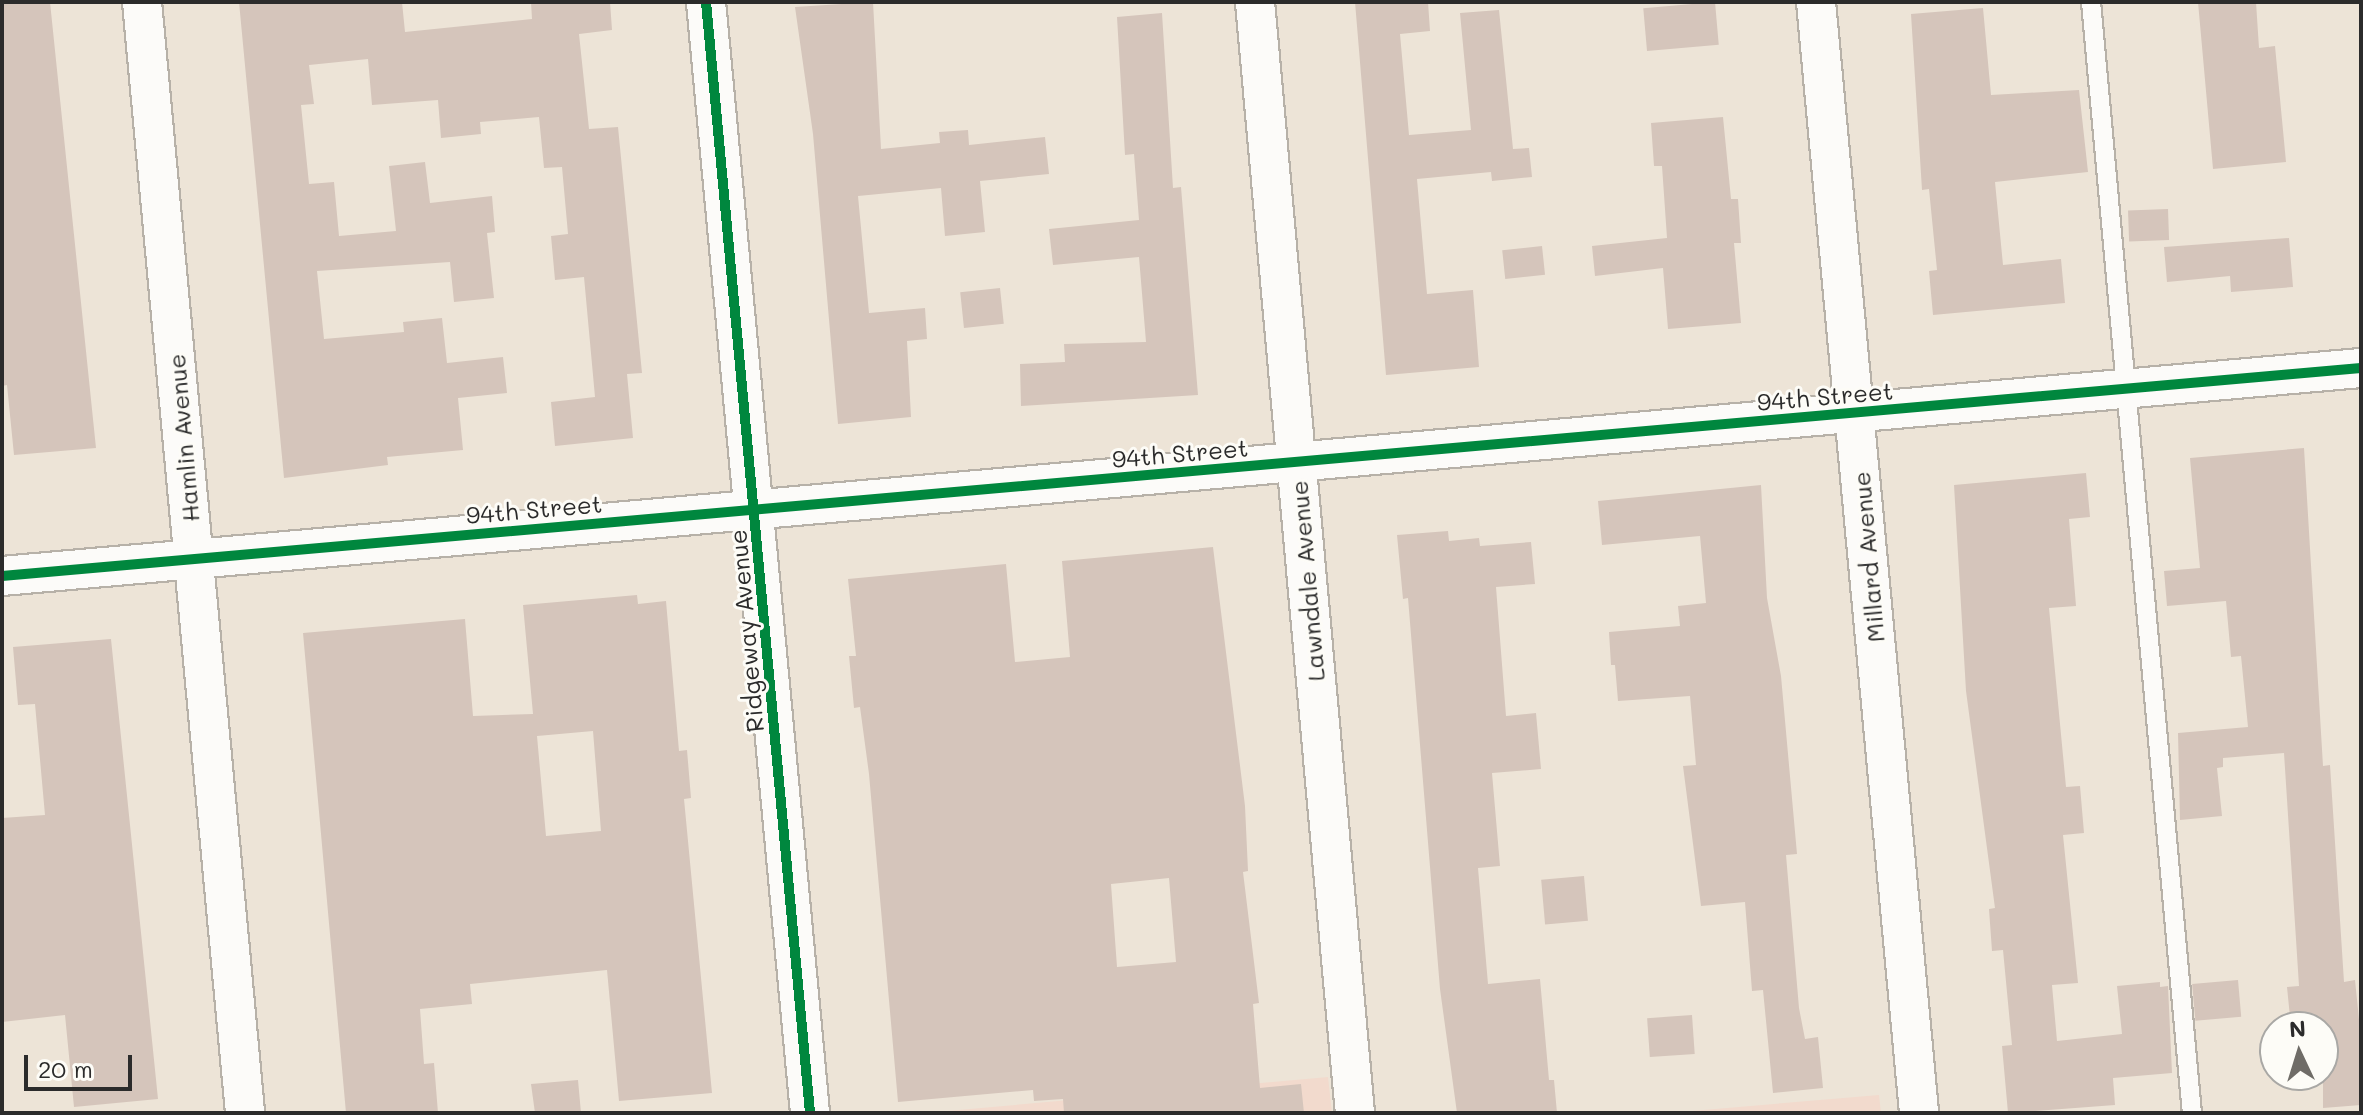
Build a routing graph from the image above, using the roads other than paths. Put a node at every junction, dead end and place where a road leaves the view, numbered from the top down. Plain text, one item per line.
1 (142, 2) edge
2 (706, 2) edge
3 (1255, 2) edge
4 (1816, 2) edge
5 (2091, 2) edge
6 (2361, 368) edge
7 (2127, 389) junction
8 (1854, 413) junction
9 (1296, 463) junction
10 (755, 510) junction
11 (194, 559) junction
12 (2, 576) edge
13 (245, 1113) edge
14 (810, 1113) edge
15 (1355, 1113) edge
16 (1919, 1113) edge
17 (2192, 1113) edge

1 - 11 street, Hamlin Avenue
2 - 10 street, Ridgeway Avenue
3 - 9 street, Lawndale Avenue
4 - 8 street, Millard Avenue
5 - 7 lane
6 - 7 street, 94th Street
7 - 8 street, 94th Street
7 - 17 lane
8 - 9 street, 94th Street
8 - 16 street, Millard Avenue
9 - 10 street, 94th Street
9 - 15 street, Lawndale Avenue
10 - 11 street, 94th Street
10 - 14 street, Ridgeway Avenue
11 - 12 street, 94th Street
11 - 13 street, Hamlin Avenue

